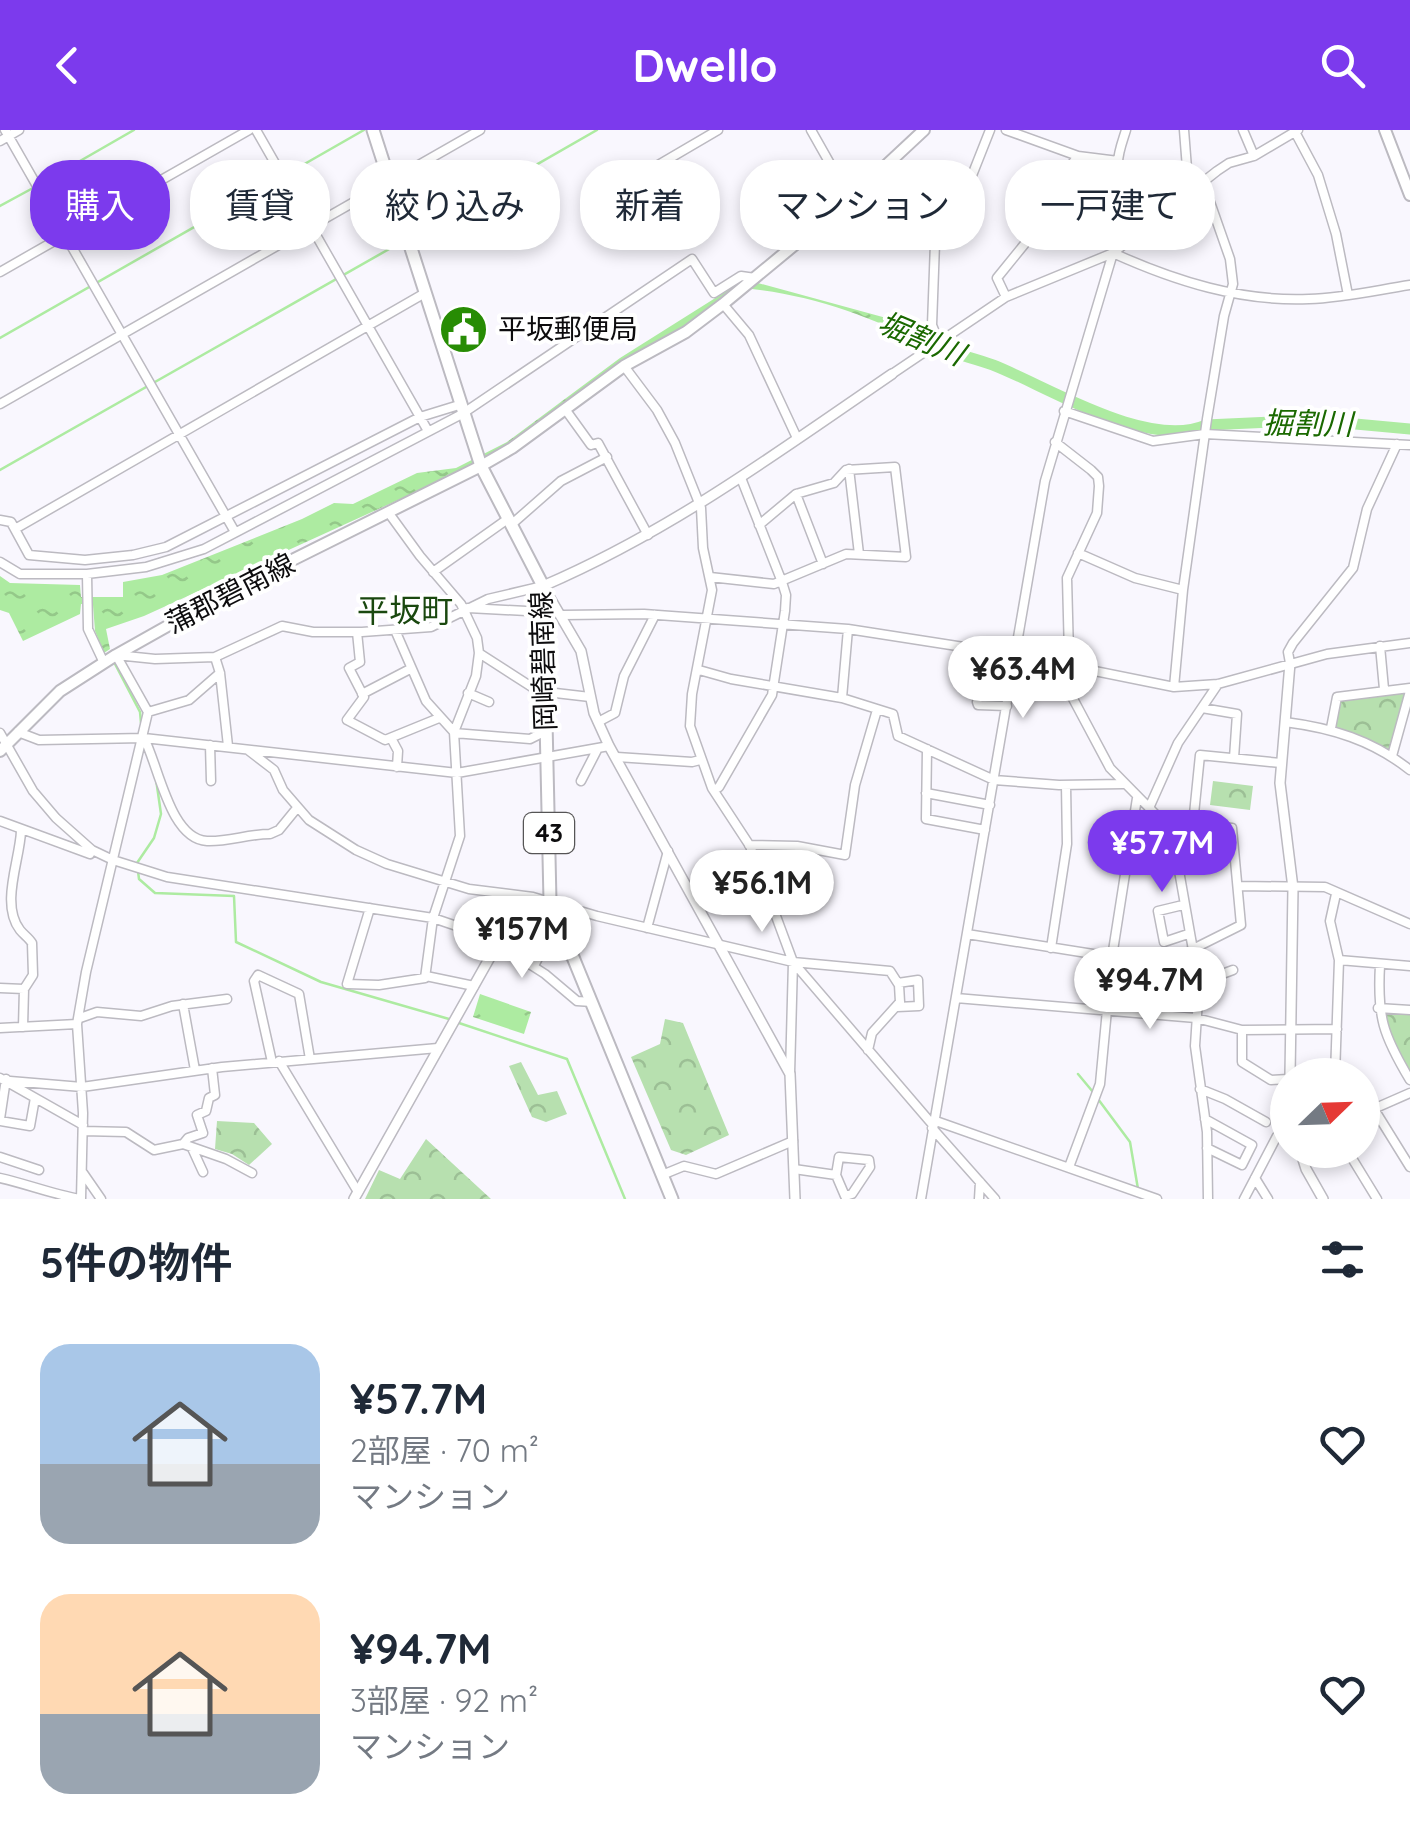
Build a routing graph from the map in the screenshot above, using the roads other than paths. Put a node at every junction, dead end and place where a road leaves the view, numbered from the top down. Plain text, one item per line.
1 (19, 130) edge
2 (248, 130) edge
3 (256, 130) edge
4 (373, 130) edge
5 (480, 130) edge
6 (718, 130) edge
7 (811, 130) edge
8 (924, 130) edge
9 (990, 130) edge
10 (1006, 130) edge
11 (1126, 130) edge
12 (1184, 130) edge
13 (1244, 130) edge
14 (1295, 130) edge
15 (1385, 130) edge
16 (4, 136) edge
17 (1078, 156) junction
18 (1254, 156) junction
19 (274, 160) edge
20 (383, 160) edge
21 (428, 160) edge
22 (667, 160) edge
23 (828, 160) edge
24 (891, 160) edge
25 (1118, 160) joint
26 (1186, 160) edge
27 (1215, 173) edge
28 (170, 175) edge
29 (30, 178) edge
30 (1410, 195) edge
31 (1215, 216) edge
32 (39, 250) edge
33 (74, 250) edge
34 (270, 250) edge
35 (326, 250) edge
36 (411, 250) edge
37 (790, 250) edge
38 (1115, 250) edge
39 (1116, 250) edge
40 (1113, 253) junction
41 (0, 272) edge
42 (757, 278) junction
43 (1410, 285) edge
44 (1229, 292) junction
45 (425, 293) junction
46 (1348, 295) junction
47 (1006, 297) junction
48 (723, 304) junction
49 (369, 326) junction
50 (122, 334) junction
51 (943, 341) junction
52 (624, 366) junction
53 (892, 374) joint
54 (0, 404) edge
55 (564, 409) junction
56 (461, 410) junction
57 (1064, 411) junction
58 (420, 418) junction
59 (428, 431) junction
60 (179, 434) junction
61 (1204, 434) junction
62 (797, 438) junction
63 (1055, 442) junction
64 (1397, 444) junction
65 (1410, 445) edge
66 (607, 457) junction
67 (480, 463) junction
68 (850, 470) junction
69 (741, 478) junction
70 (796, 494) junction
71 (700, 504) junction
72 (388, 512) junction
73 (227, 518) junction
74 (0, 520) edge
75 (511, 521) junction
76 (759, 525) junction
77 (15, 528) junction
78 (235, 532) junction
79 (648, 535) junction
80 (1078, 553) junction
81 (859, 554) junction
82 (0, 562) edge
83 (822, 564) junction
84 (433, 572) junction
85 (87, 574) junction
86 (710, 576) junction
87 (782, 582) junction
88 (544, 586) junction
89 (1182, 590) junction
90 (466, 609) junction
91 (545, 612) junction
92 (562, 615) junction
93 (654, 615) junction
94 (708, 620) junction
95 (782, 624) junction
96 (395, 630) junction
97 (848, 630) junction
98 (357, 632) junction
99 (1410, 642) edge
100 (1380, 646) junction
101 (991, 652) junction
102 (480, 653) junction
103 (116, 655) junction
104 (1016, 656) junction
105 (215, 657) junction
106 (104, 662) junction
107 (1290, 663) junction
108 (1071, 665) junction
109 (410, 669) junction
110 (699, 670) junction
111 (220, 673) junction
112 (1218, 684) junction
113 (774, 686) junction
114 (1174, 687) junction
115 (1384, 689) junction
116 (1410, 689) edge
117 (546, 692) junction
118 (468, 693) junction
119 (362, 694) junction
120 (590, 698) junction
121 (842, 698) junction
122 (489, 702) dead end
123 (1007, 706) junction
124 (1202, 708) junction
125 (878, 710) junction
126 (148, 712) junction
127 (439, 718) junction
128 (598, 722) junction
129 (1285, 722) junction
130 (1331, 728) junction
131 (546, 731) junction
132 (18, 732) junction
133 (0, 733) edge
134 (454, 733) junction
135 (144, 738) junction
136 (391, 738) junction
137 (210, 744) junction
138 (228, 746) junction
139 (610, 746) junction
140 (3, 748) edge
141 (926, 749) junction
142 (248, 750) junction
143 (597, 750) junction
144 (1392, 756) junction
145 (617, 757) junction
146 (546, 758) junction
147 (1234, 758) junction
148 (700, 760) junction
149 (1282, 763) junction
150 (398, 767) junction
151 (1410, 770) edge
152 (456, 773) junction
153 (994, 780) junction
154 (211, 781) dead end
155 (581, 781) dead end
156 (1123, 784) junction
157 (1066, 785) junction
158 (714, 790) junction
159 (926, 793) junction
160 (1137, 798) junction
161 (990, 805) junction
162 (297, 808) junction
163 (1149, 808) junction
164 (0, 822) edge
165 (1192, 824) junction
166 (985, 830) junction
167 (21, 831) junction
168 (1172, 831) junction
169 (749, 845) junction
170 (92, 850) junction
171 (668, 850) junction
172 (113, 860) junction
173 (447, 880) junction
174 (1238, 886) junction
175 (1293, 888) junction
176 (1336, 894) junction
177 (521, 896) junction
178 (12, 898) junction
179 (0, 900) edge
180 (550, 901) junction
181 (1183, 906) junction
182 (370, 908) junction
183 (433, 918) junction
184 (1410, 924) edge
185 (547, 926) dead end
186 (648, 928) junction
187 (967, 934) junction
188 (1188, 934) junction
189 (498, 943) junction
190 (722, 945) junction
191 (1051, 948) junction
192 (1191, 950) junction
193 (1112, 957) junction
194 (1339, 960) junction
195 (793, 962) junction
196 (1193, 962) junction
197 (1380, 964) junction
198 (534, 966) junction
199 (1410, 966) edge
200 (1162, 969) dead end
201 (1234, 970) dead end
202 (426, 976) junction
203 (1198, 983) junction
204 (898, 984) junction
205 (474, 986) junction
206 (585, 986) junction
207 (0, 988) edge
208 (24, 988) junction
209 (566, 989) junction
210 (956, 998) junction
211 (227, 999) dead end
212 (592, 1002) junction
213 (184, 1004) junction
214 (898, 1007) junction
215 (1108, 1008) junction
216 (1378, 1008) junction
217 (1410, 1010) edge
218 (1196, 1018) junction
219 (78, 1021) junction
220 (22, 1027) junction
221 (0, 1028) edge
222 (1337, 1028) junction
223 (1290, 1029) junction
224 (1242, 1030) junction
225 (438, 1048) junction
226 (868, 1050) junction
227 (1289, 1058) edge
228 (1336, 1058) edge
229 (310, 1059) junction
230 (276, 1062) junction
231 (212, 1068) junction
232 (195, 1070) junction
233 (790, 1074) junction
234 (5, 1080) edge
235 (1270, 1080) edge
236 (1410, 1080) edge
237 (82, 1086) junction
238 (1200, 1090) junction
239 (1410, 1093) edge
240 (35, 1098) junction
241 (1380, 1106) edge
242 (1205, 1119) junction
243 (1380, 1119) edge
244 (0, 1120) edge
245 (1266, 1122) dead end
246 (932, 1124) junction
247 (83, 1128) junction
248 (793, 1141) junction
249 (188, 1146) junction
250 (1207, 1148) junction
251 (1270, 1149) edge
252 (0, 1157) edge
253 (1069, 1167) junction
254 (1410, 1167) edge
255 (1306, 1168) edge
256 (1357, 1168) edge
257 (794, 1169) junction
258 (39, 1170) dead end
259 (204, 1172) dead end
260 (84, 1173) junction
261 (252, 1174) dead end
262 (662, 1176) junction
263 (836, 1176) junction
264 (0, 1178) edge
265 (1255, 1178) junction
266 (980, 1182) junction
267 (356, 1195) edge
268 (80, 1199) edge
269 (101, 1199) edge
270 (672, 1199) edge
271 (795, 1199) edge
272 (921, 1199) edge
273 (979, 1199) edge
274 (995, 1199) edge
275 (1156, 1199) edge
276 (1208, 1199) edge
277 (1244, 1199) edge
278 (1268, 1199) edge
279 (1323, 1199) edge
280 (1377, 1199) edge

1 - 16 street
2 - 28 street
3 - 19 street
4 - 20 main road, 岡崎碧南線 / 43
5 - 21 street
6 - 22 street
7 - 23 street
8 - 24 main road, 蒲郡碧南線
9 - 51 street
10 - 17 street
11 - 25 street
12 - 26 street
13 - 18 street
14 - 18 street
14 - 46 street
15 - 30 main road
16 - 29 street
17 - 25 street
17 - 47 street
18 - 27 street
31 - 44 street
32 - 41 street
33 - 50 street
34 - 50 street
35 - 49 street
36 - 45 main road, 岡崎碧南線 / 43
37 - 42 main road, 蒲郡碧南線
38 - 40 street
39 - 40 street
40 - 44 street
40 - 47 street
40 - 57 street
42 - 48 main road, 蒲郡碧南線
42 - 56 street
43 - 46 street
44 - 46 street
44 - 61 street
45 - 49 street
45 - 56 main road, 岡崎碧南線 / 43
47 - 51 street
48 - 52 main road, 蒲郡碧南線
48 - 62 street
49 - 58 street
49 - 60 street
50 - 54 street
50 - 60 street
51 - 53 street
52 - 55 main road, 蒲郡碧南線
52 - 71 street
53 - 62 street
55 - 66 street
55 - 67 main road, 蒲郡碧南線
56 - 58 street
56 - 59 street
56 - 67 main road, 岡崎碧南線 / 43
57 - 61 street
57 - 63 street
58 - 59 street
58 - 73 street
59 - 78 street
60 - 73 street
60 - 77 street
61 - 64 street
61 - 89 street
62 - 69 street
63 - 80 street
63 - 104 street
64 - 65 street
64 - 107 street
66 - 75 street
66 - 79 street
67 - 72 main road, 蒲郡碧南線
67 - 75 main road, 岡崎碧南線 / 43
68 - 70 street
68 - 81 street
68 - 81 street
69 - 71 street
69 - 76 street
70 - 76 street
70 - 83 street
71 - 79 street
71 - 86 street
72 - 84 street
72 - 103 main road, 蒲郡碧南線
73 - 77 street
73 - 78 street
74 - 77 street
75 - 84 street
75 - 88 main road, 岡崎碧南線 / 43
76 - 87 street
78 - 85 street
79 - 88 street
80 - 89 street
80 - 108 street
81 - 83 street
82 - 85 street
83 - 87 street
84 - 90 street
85 - 106 street
86 - 87 street
86 - 94 street
87 - 95 street
88 - 90 street
88 - 91 main road, 岡崎碧南線 / 43
88 - 92 street
89 - 114 street
90 - 91 street
90 - 96 street
90 - 102 street
91 - 117 main road, 岡崎碧南線 / 43
92 - 93 street
92 - 120 street
93 - 94 street
93 - 128 street
94 - 95 street
94 - 110 street
95 - 97 street
95 - 113 street
96 - 98 street
96 - 109 street
97 - 101 street
97 - 121 street
98 - 105 street
98 - 119 street
99 - 100 street
100 - 107 street
100 - 115 street
101 - 104 street
101 - 123 street
102 - 117 street
102 - 118 street
103 - 105 street
103 - 106 main road, 蒲郡碧南線
103 - 126 street
104 - 108 street
104 - 123 street
105 - 111 street
106 - 132 main road, 蒲郡碧南線
107 - 112 street
107 - 129 street
108 - 114 street
108 - 156 street
109 - 119 street
109 - 127 street
110 - 113 street
110 - 148 street
111 - 126 street
111 - 138 street
112 - 114 street
112 - 124 street
113 - 121 street
113 - 158 street
115 - 116 street
115 - 130 street
116 - 144 street
117 - 120 street
117 - 131 main road, 岡崎碧南線 / 43
118 - 122 street
118 - 134 street
119 - 136 street
120 - 128 street
121 - 125 street
123 - 153 street
124 - 147 street
124 - 163 street
125 - 141 street
125 - 169 street
126 - 135 street
127 - 134 street
127 - 136 street
128 - 139 street
129 - 130 street
129 - 149 street
130 - 144 street
131 - 134 street
131 - 146 main road, 岡崎碧南線 / 43
132 - 135 street
132 - 140 main road, 蒲郡碧南線
133 - 140 street
134 - 152 street
135 - 137 street
135 - 162 street
135 - 172 street
136 - 150 street
137 - 138 street
137 - 154 street
138 - 142 street
139 - 143 street
139 - 145 street
140 - 170 street
141 - 153 street
141 - 159 street
142 - 150 street
142 - 162 street
143 - 146 street
143 - 155 street
144 - 151 street
145 - 148 street
145 - 171 street
146 - 152 street
146 - 180 main road, 岡崎碧南線 / 43
147 - 149 street
147 - 165 street
148 - 158 street
149 - 175 street
150 - 152 street
152 - 173 street
153 - 157 street
153 - 161 street
156 - 157 street
156 - 160 street
157 - 191 street
158 - 169 street
159 - 161 street
159 - 166 street
160 - 163 street
160 - 193 street
161 - 166 street
162 - 173 street
163 - 168 street
164 - 167 street
165 - 168 street
165 - 174 street
166 - 187 street
167 - 170 street
167 - 178 street
168 - 181 street
169 - 195 street
170 - 172 street
171 - 186 street
171 - 190 street
172 - 182 street
172 - 219 street
173 - 177 street
173 - 183 street
174 - 175 street
174 - 192 street
175 - 176 street
175 - 223 street
176 - 184 street
176 - 194 street
177 - 180 street
177 - 189 street
178 - 179 street
178 - 208 street
180 - 186 street
180 - 206 main road, 岡崎碧南線 / 43
181 - 188 street
181 - 188 street
182 - 183 street
182 - 202 street
183 - 189 street
183 - 202 street
185 - 198 street
186 - 190 street
187 - 191 street
187 - 210 street
188 - 192 street
189 - 198 street
189 - 205 street
190 - 195 street
190 - 233 street
191 - 193 street
192 - 196 street
193 - 215 street
194 - 197 street
194 - 222 street
195 - 204 street
195 - 226 street
195 - 233 street
196 - 200 street
196 - 203 street
197 - 199 street
197 - 216 street
198 - 209 street
201 - 203 street
202 - 205 street
203 - 218 street
204 - 214 street
204 - 214 street
205 - 225 street
206 - 209 street
206 - 212 main road, 岡崎碧南線 / 43
207 - 208 street
208 - 220 street
209 - 212 street
210 - 215 street
210 - 246 street
211 - 213 street
212 - 262 main road, 岡崎碧南線 / 43
213 - 219 street
213 - 232 street
214 - 226 street
215 - 218 street
215 - 253 street
216 - 217 street
216 - 236 street
218 - 224 street
218 - 238 street
219 - 220 street
219 - 237 street
220 - 221 street
222 - 223 street
222 - 228 street
223 - 224 street
223 - 227 street
224 - 235 street
225 - 229 street
225 - 267 street
226 - 246 street
229 - 230 street
229 - 230 street
230 - 231 street
230 - 267 street
231 - 232 street
231 - 249 street
232 - 237 street
233 - 248 street
234 - 237 street
234 - 240 street
234 - 244 street
237 - 247 street
238 - 242 street
238 - 245 street
239 - 241 street
240 - 244 street
240 - 247 street
242 - 250 street
242 - 250 street
243 - 254 street
246 - 253 street
246 - 266 street
246 - 272 street
247 - 249 street
247 - 260 street
248 - 257 street
248 - 262 street
249 - 259 street
249 - 261 street
250 - 276 street
251 - 265 street
252 - 258 street
253 - 275 street
255 - 279 street
256 - 280 street
257 - 263 street
257 - 271 street
260 - 268 street
260 - 269 street
262 - 270 main road, 岡崎碧南線 / 43
263 - 263 street
264 - 268 street
265 - 277 street
265 - 278 street
266 - 273 street
266 - 274 street

